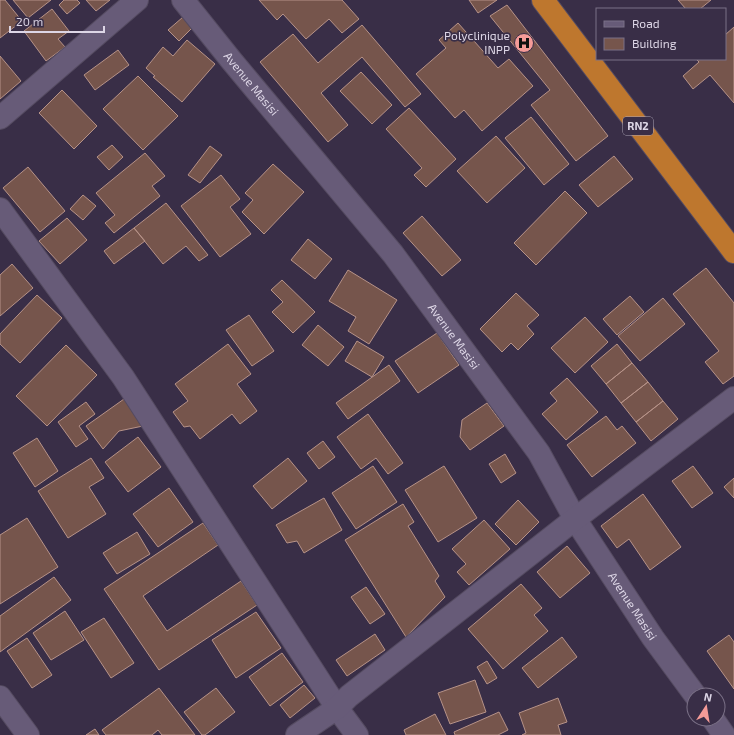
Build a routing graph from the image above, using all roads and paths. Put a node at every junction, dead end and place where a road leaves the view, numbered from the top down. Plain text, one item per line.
1 (137, 0) edge
2 (183, 0) edge
3 (543, 0) edge
4 (0, 118) edge
5 (0, 209) edge
6 (734, 252) edge
7 (734, 398) edge
8 (575, 519) junction
9 (689, 687) edge
10 (0, 697) edge
11 (337, 708) junction
12 (28, 735) edge
13 (297, 735) edge
14 (357, 735) edge

1 - 4 street
2 - 8 street, Avenue Masisi
3 - 6 highway, RN2
5 - 11 street
7 - 8 street
8 - 9 street, Avenue Masisi
8 - 11 street
10 - 12 street
11 - 13 street
11 - 14 street

